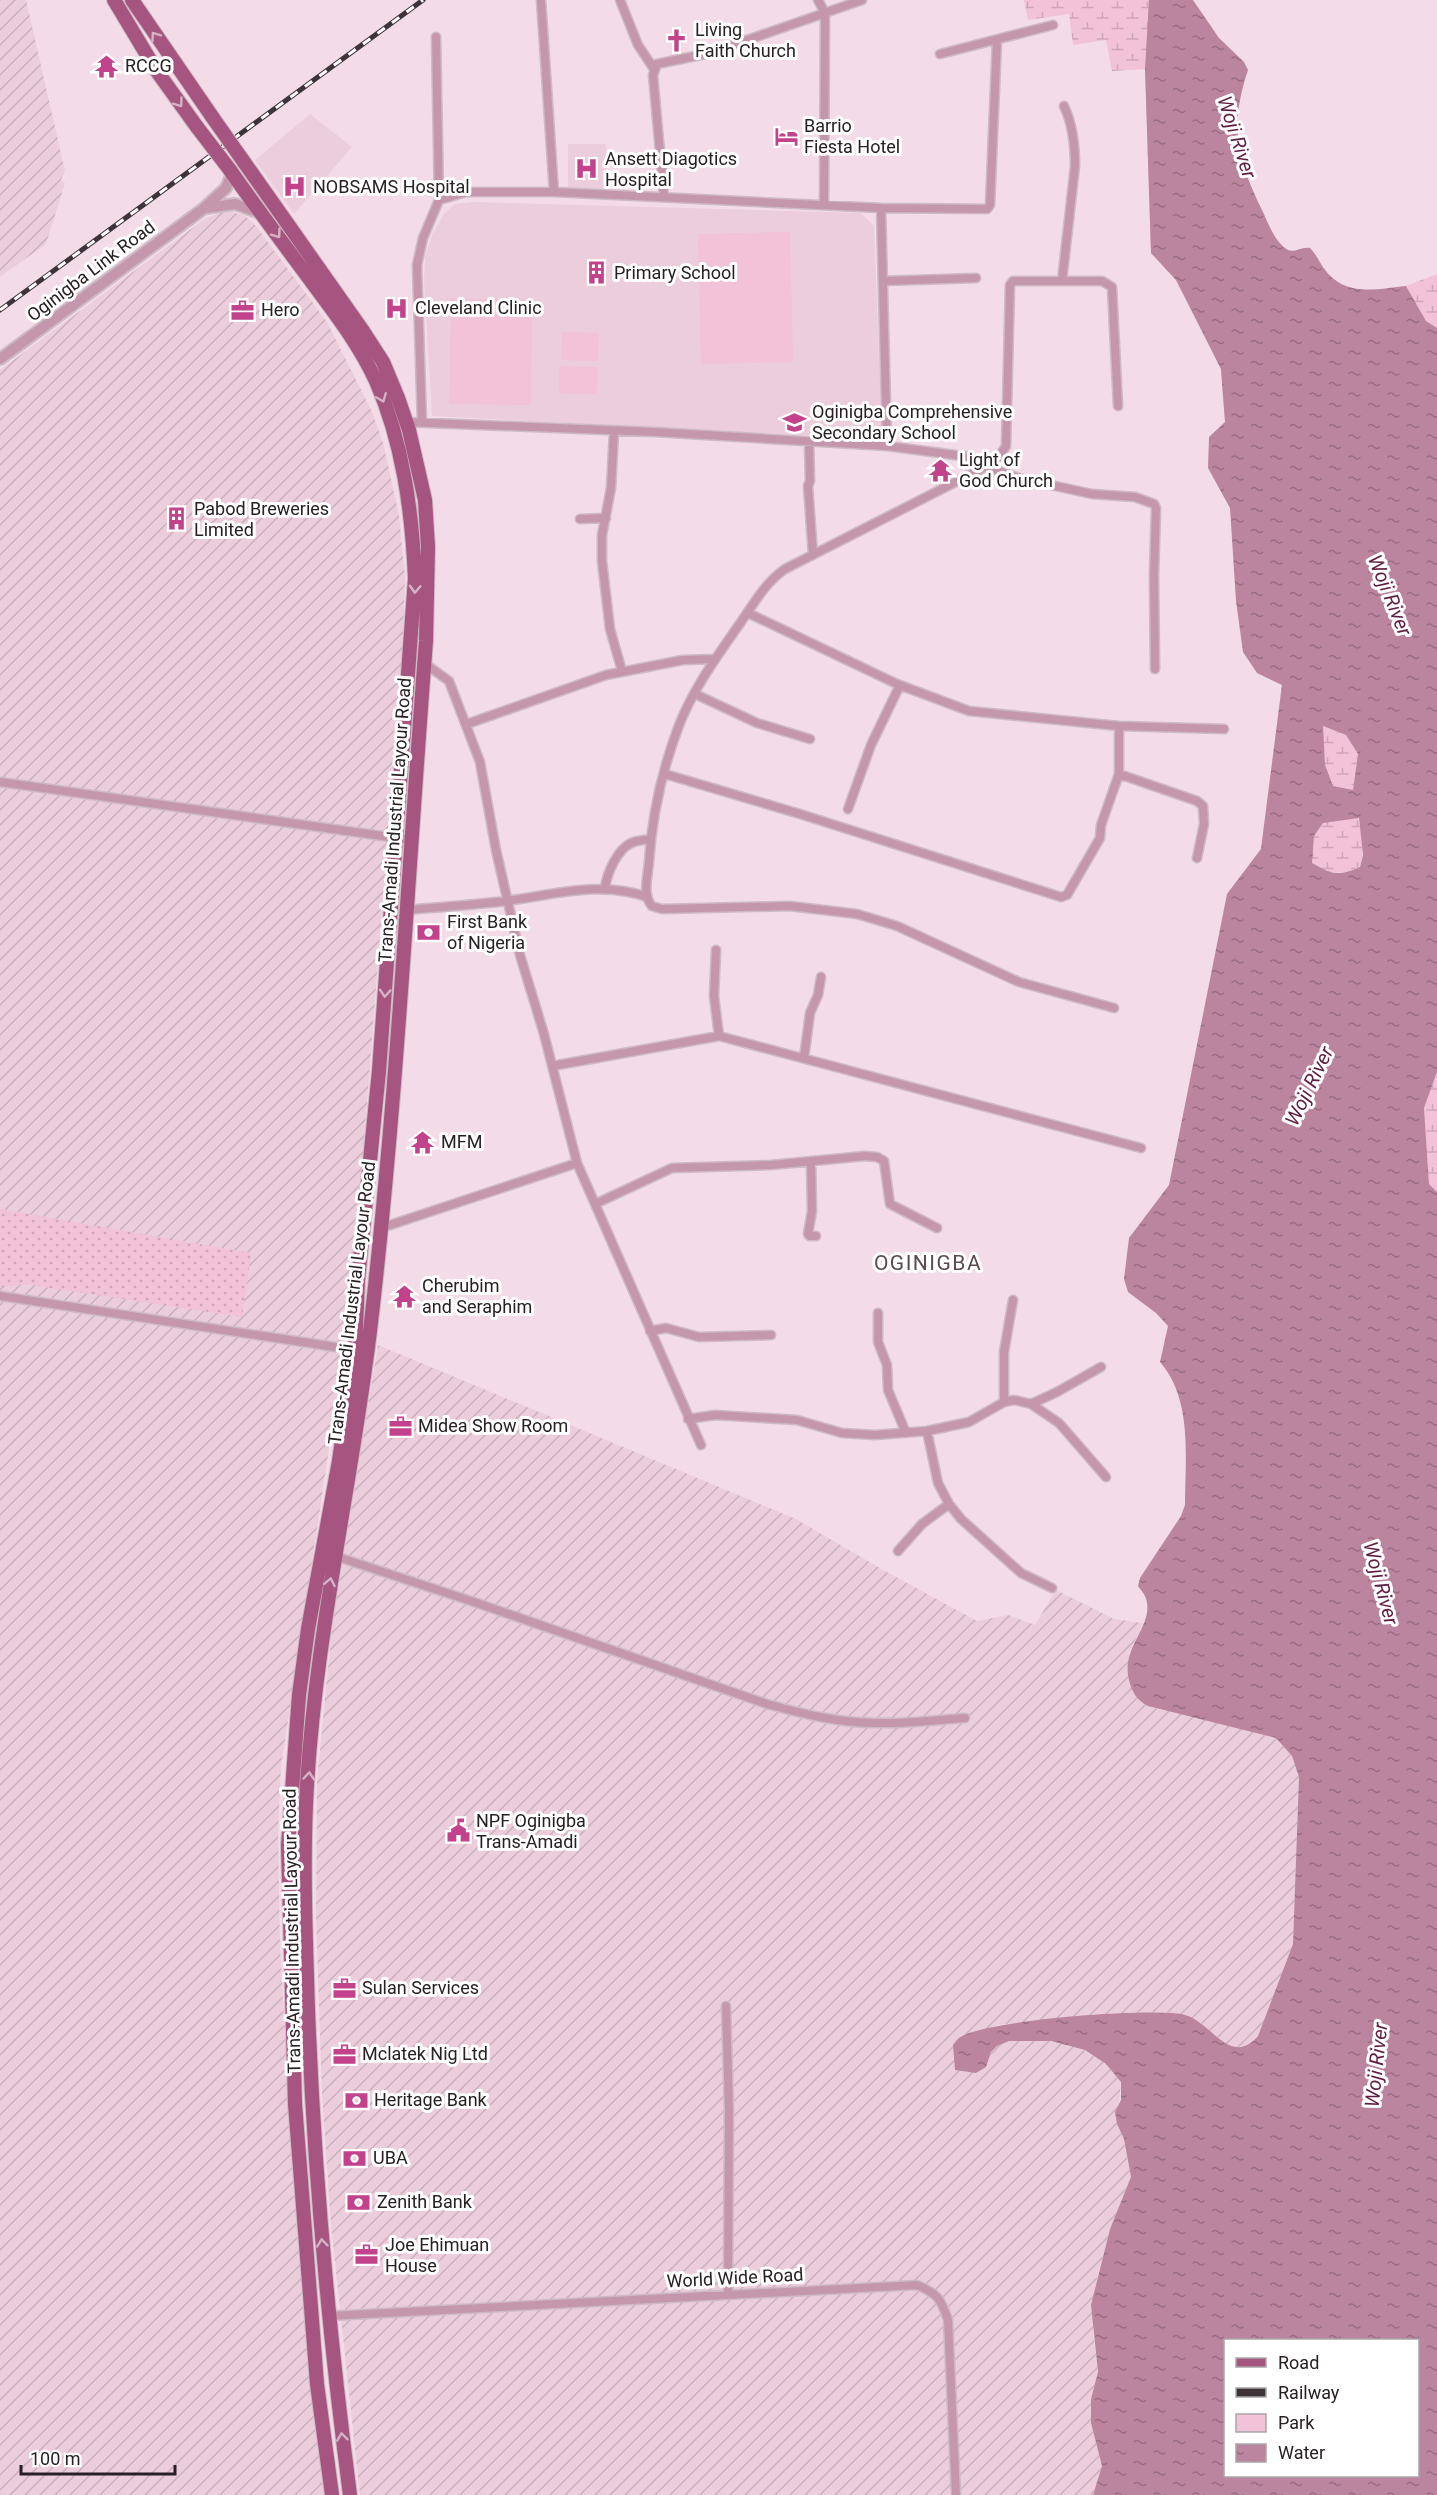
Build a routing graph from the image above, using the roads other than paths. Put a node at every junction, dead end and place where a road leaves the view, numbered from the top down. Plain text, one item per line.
1 (114, 0) edge
2 (132, 0) edge
3 (541, 0) edge
4 (620, 0) edge
5 (818, 0) edge
6 (862, 0) edge
7 (825, 13) junction
8 (1053, 25) dead end
9 (436, 37) dead end
10 (997, 39) junction
11 (940, 54) dead end
12 (654, 69) junction
13 (1064, 106) dead end
14 (231, 172) junction
15 (555, 192) junction
16 (664, 196) junction
17 (439, 200) junction
18 (824, 205) junction
19 (881, 208) junction
20 (203, 209) junction
21 (262, 214) junction
22 (976, 278) dead end
23 (883, 281) junction
24 (1062, 281) junction
25 (0, 359) edge
26 (1118, 406) dead end
27 (406, 422) junction
28 (423, 423) junction
29 (614, 432) junction
30 (809, 442) junction
31 (887, 446) junction
32 (987, 466) junction
33 (580, 519) dead end
34 (606, 519) junction
35 (813, 555) junction
36 (748, 613) junction
37 (715, 659) junction
38 (424, 663) junction
39 (1155, 669) dead end
40 (622, 671) junction
41 (900, 685) junction
42 (695, 694) junction
43 (467, 724) junction
44 (1119, 726) junction
45 (1224, 729) dead end
46 (810, 739) dead end
47 (665, 774) junction
48 (1119, 774) junction
49 (0, 782) edge
50 (848, 809) dead end
51 (396, 839) junction
52 (651, 839) junction
53 (411, 840) junction
54 (1197, 858) dead end
55 (605, 888) junction
56 (647, 897) junction
57 (507, 901) junction
58 (406, 910) junction
59 (716, 950) dead end
60 (821, 977) dead end
61 (1114, 1008) dead end
62 (718, 1036) junction
63 (804, 1058) junction
64 (552, 1066) junction
65 (1141, 1148) dead end
66 (811, 1161) junction
67 (577, 1163) junction
68 (595, 1204) junction
69 (381, 1228) junction
70 (937, 1228) dead end
71 (816, 1236) dead end
72 (0, 1296) edge
73 (1013, 1300) dead end
74 (878, 1312) dead end
75 (650, 1331) junction
76 (771, 1335) dead end
77 (355, 1350) junction
78 (1101, 1367) dead end
79 (1004, 1402) junction
80 (1031, 1404) junction
81 (688, 1419) junction
82 (927, 1431) junction
83 (906, 1433) junction
84 (701, 1445) dead end
85 (1106, 1477) dead end
86 (949, 1504) junction
87 (898, 1551) dead end
88 (335, 1556) junction
89 (1052, 1588) dead end
90 (965, 1718) dead end
91 (288, 1845) junction
92 (306, 1846) junction
93 (726, 2006) dead end
94 (728, 2295) junction
95 (329, 2316) junction
96 (332, 2495) edge
97 (350, 2495) edge
98 (956, 2495) edge

1 -> 14 main road, Trans-Amadi Industrial Layour Road, bridge
27 -> 2 main road, Trans-Amadi Industrial Layour Road, bridge
3 - 15 street
4 - 12 street
5 - 7 street
6 - 7 street
7 - 12 street
7 - 18 street
8 - 10 street
9 - 17 street
10 - 11 street
10 - 19 street
12 - 16 street
13 - 24 street
14 - 20 street, Oginigba Link Road
14 - 21 main road, Trans-Amadi Industrial Layour Road
15 - 16 street
15 - 17 street
16 - 18 street
17 - 28 street
18 - 19 street
19 - 23 street
20 - 21 street
20 - 25 street, Oginigba Link Road
21 -> 51 main road, Trans-Amadi Industrial Layour Road
22 - 23 street
23 - 31 street
24 - 26 street
24 - 32 street
27 - 28 street
27 - 38 main road, Trans-Amadi Industrial Layour Road
28 - 29 street
29 - 30 street
29 - 34 street
30 - 31 street
30 - 35 street
31 - 32 street
32 - 35 street
32 - 39 street
33 - 34 street
34 - 40 street
35 - 36 street
36 - 37 street
36 - 41 street
37 - 40 street
37 - 42 street
38 - 43 street
38 - 53 main road, Trans-Amadi Industrial Layour Road
40 - 43 street
41 - 44 street
41 - 50 street
42 - 46 street
42 - 47 street
43 - 57 street
44 - 45 street
44 - 48 street
47 - 48 street
47 - 52 street
48 - 54 street
49 - 51 street
51 - 53 street
51 -> 77 main road, Trans-Amadi Industrial Layour Road
52 - 55 street
52 - 56 street
53 - 58 main road, Trans-Amadi Industrial Layour Road
55 - 56 street
55 - 57 street
56 - 61 street
57 - 58 street
57 - 64 street
58 - 69 main road, Trans-Amadi Industrial Layour Road
59 - 62 street
60 - 63 street
62 - 63 street
62 - 64 street
63 - 65 street
64 - 67 street
66 - 68 street
66 - 70 street
66 - 71 street
67 - 68 street
67 - 69 street
68 - 75 street
69 - 88 main road, Trans-Amadi Industrial Layour Road
72 - 77 street
73 - 79 street
74 - 83 street
75 - 76 street
75 - 81 street
77 - 91 main road, Trans-Amadi Industrial Layour Road
78 - 80 street
79 - 80 street
79 - 82 street
80 - 85 street
81 - 83 street
81 - 84 street
82 - 83 street
82 - 86 street
86 - 87 street
86 - 89 street
88 - 90 street
92 -> 88 main road, Trans-Amadi Industrial Layour Road
91 - 92 main road
91 - 96 main road, Trans-Amadi Industrial Layour Road
95 -> 92 main road, Trans-Amadi Industrial Layour Road
93 - 94 street
94 - 95 street, World Wide Road
94 - 98 street, World Wide Road
97 -> 95 main road, Trans-Amadi Industrial Layour Road

